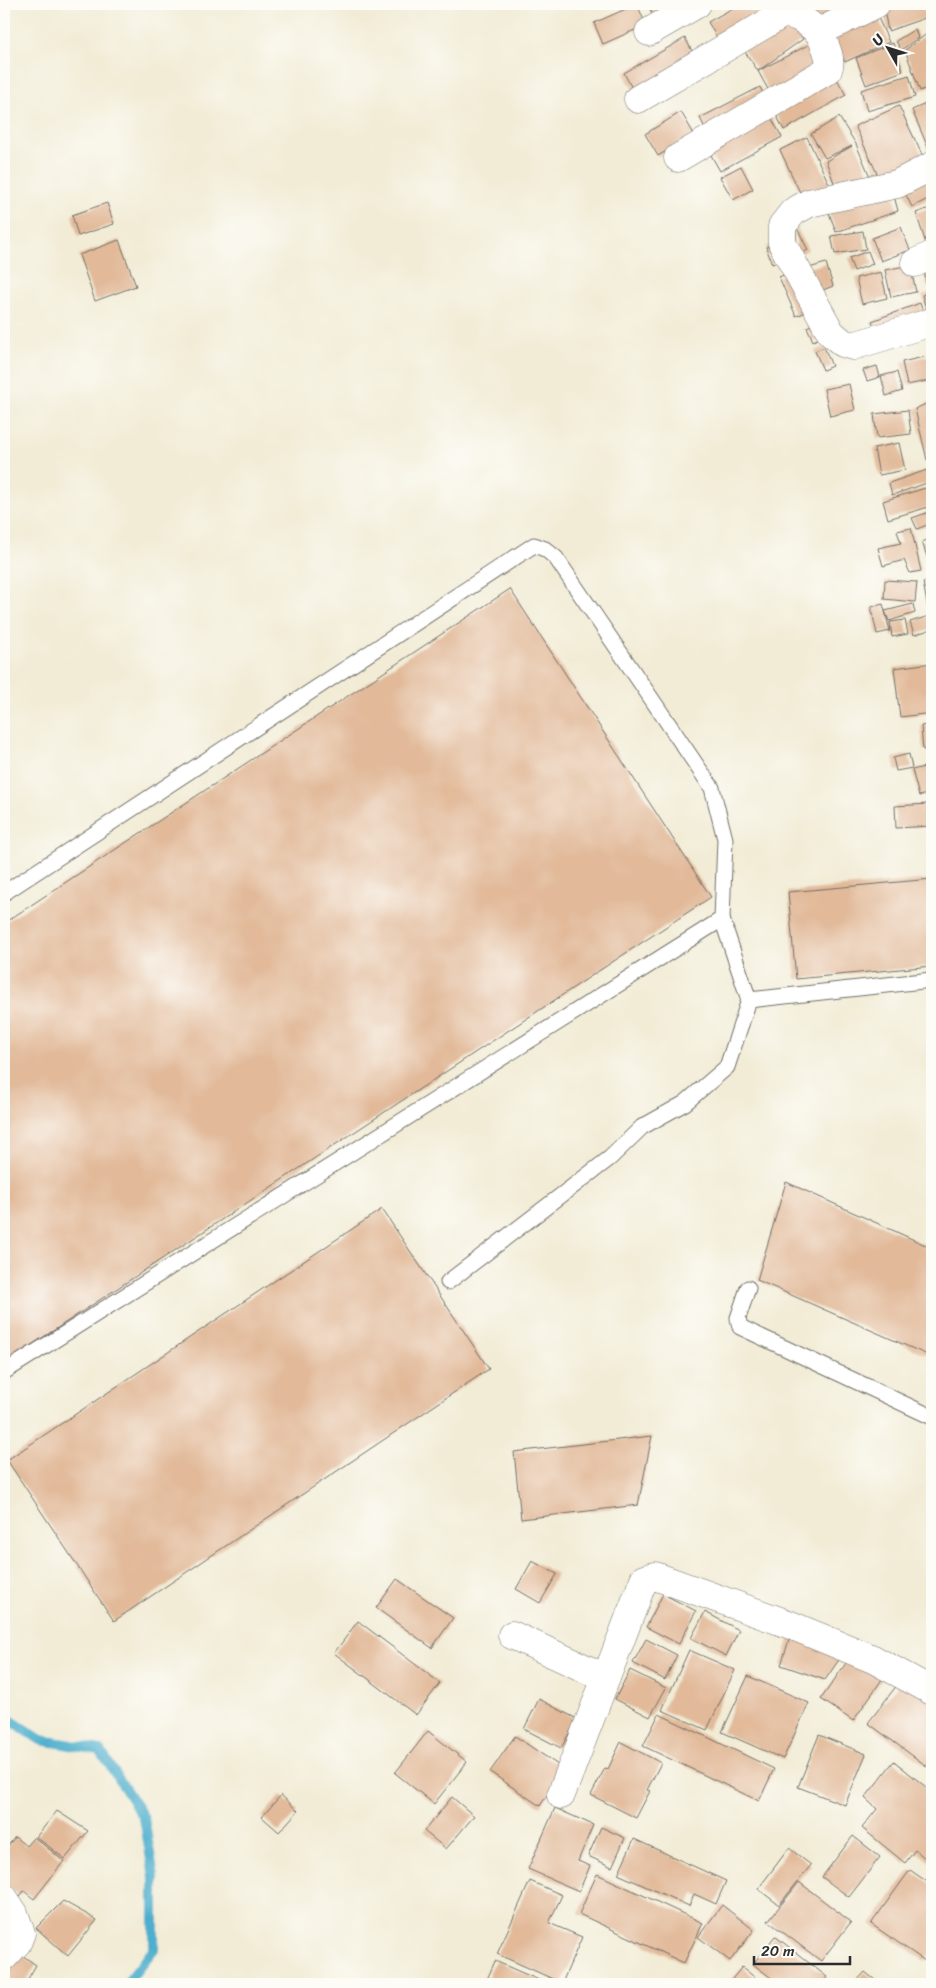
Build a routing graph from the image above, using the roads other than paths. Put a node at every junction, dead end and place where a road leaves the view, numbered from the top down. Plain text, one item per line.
1 (697, 4) edge
2 (876, 4) edge
3 (787, 9) edge
4 (649, 32) dead end
5 (819, 32) junction
6 (638, 99) dead end
7 (678, 158) dead end
8 (932, 166) edge
9 (932, 322) edge
10 (4, 893) edge
11 (722, 919) junction
12 (932, 980) edge
13 (749, 1000) junction
14 (448, 1282) dead end
15 (748, 1288) dead end
16 (4, 1372) edge
17 (932, 1417) edge
18 (512, 1635) dead end
19 (606, 1678) junction
20 (932, 1692) edge
21 (561, 1795) dead end
22 (4, 1898) edge
23 (4, 1957) edge

1 - 4 street
2 - 5 street
3 - 5 street
3 - 6 street
5 - 7 street
8 - 9 street
10 - 11 lane
11 - 13 lane
11 - 16 lane
12 - 13 lane
13 - 14 lane
15 - 17 lane
18 - 19 street
19 - 20 street
19 - 21 street
22 - 23 street

